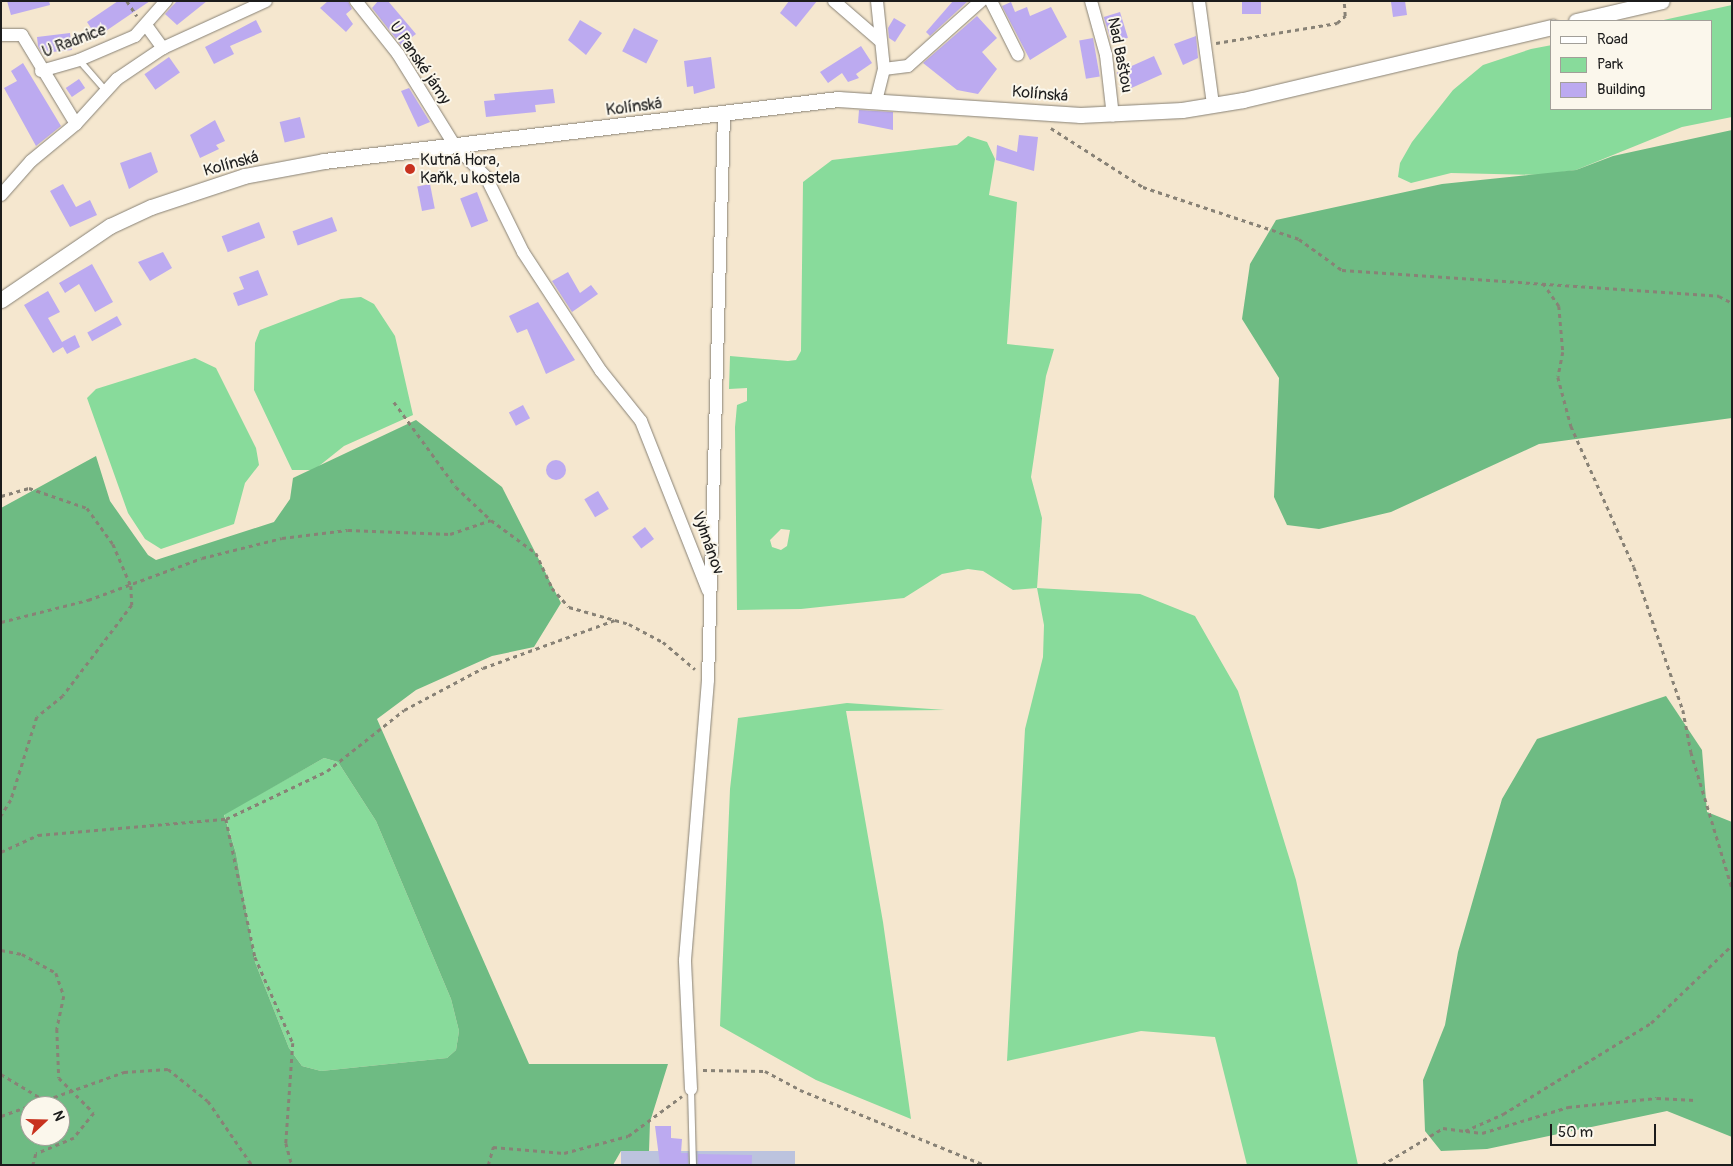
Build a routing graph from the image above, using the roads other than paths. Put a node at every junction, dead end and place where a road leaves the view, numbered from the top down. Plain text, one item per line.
1 (166, 1) edge
2 (266, 1) edge
3 (356, 1) edge
4 (834, 1) edge
5 (877, 1) edge
6 (981, 1) edge
7 (991, 1) edge
8 (1091, 1) edge
9 (1199, 1) edge
10 (1662, 1) edge
11 (1580, 20) edge
12 (146, 25) junction
13 (1550, 27) edge
14 (1, 35) edge
15 (879, 40) junction
16 (163, 48) junction
17 (1018, 55) dead end
18 (79, 60) junction
19 (884, 69) junction
20 (41, 70) junction
21 (106, 91) junction
22 (877, 98) junction
23 (1213, 105) junction
24 (724, 114) junction
25 (1113, 116) junction
26 (76, 124) junction
27 (454, 146) junction
28 (1, 195) edge
29 (1, 300) edge
30 (711, 597) junction
31 (691, 1090) joint
32 (693, 1165) edge

1 - 12 street, U Radnice
2 - 16 street
3 - 27 street, U Panské jámy
4 - 15 street
5 - 15 street
6 - 19 street
7 - 17 street
8 - 25 street, Nad Baštou
9 - 23 street
10 - 11 street
12 - 16 street
12 - 18 street, U Radnice
13 - 23 street, Kolínská
14 - 20 street
15 - 19 street
16 - 21 street
18 - 20 street, U Radnice
18 - 21 lane
19 - 22 street
20 - 26 street, U Radnice
21 - 26 street
22 - 24 street, Kolínská
22 - 25 street, Kolínská
23 - 25 street, Kolínská
24 - 27 street, Kolínská
24 - 30 street, Vyhnánov
26 - 28 street
27 - 29 street, Kolínská
27 - 30 street, Vyhnánov
30 - 31 street
31 - 32 lane

